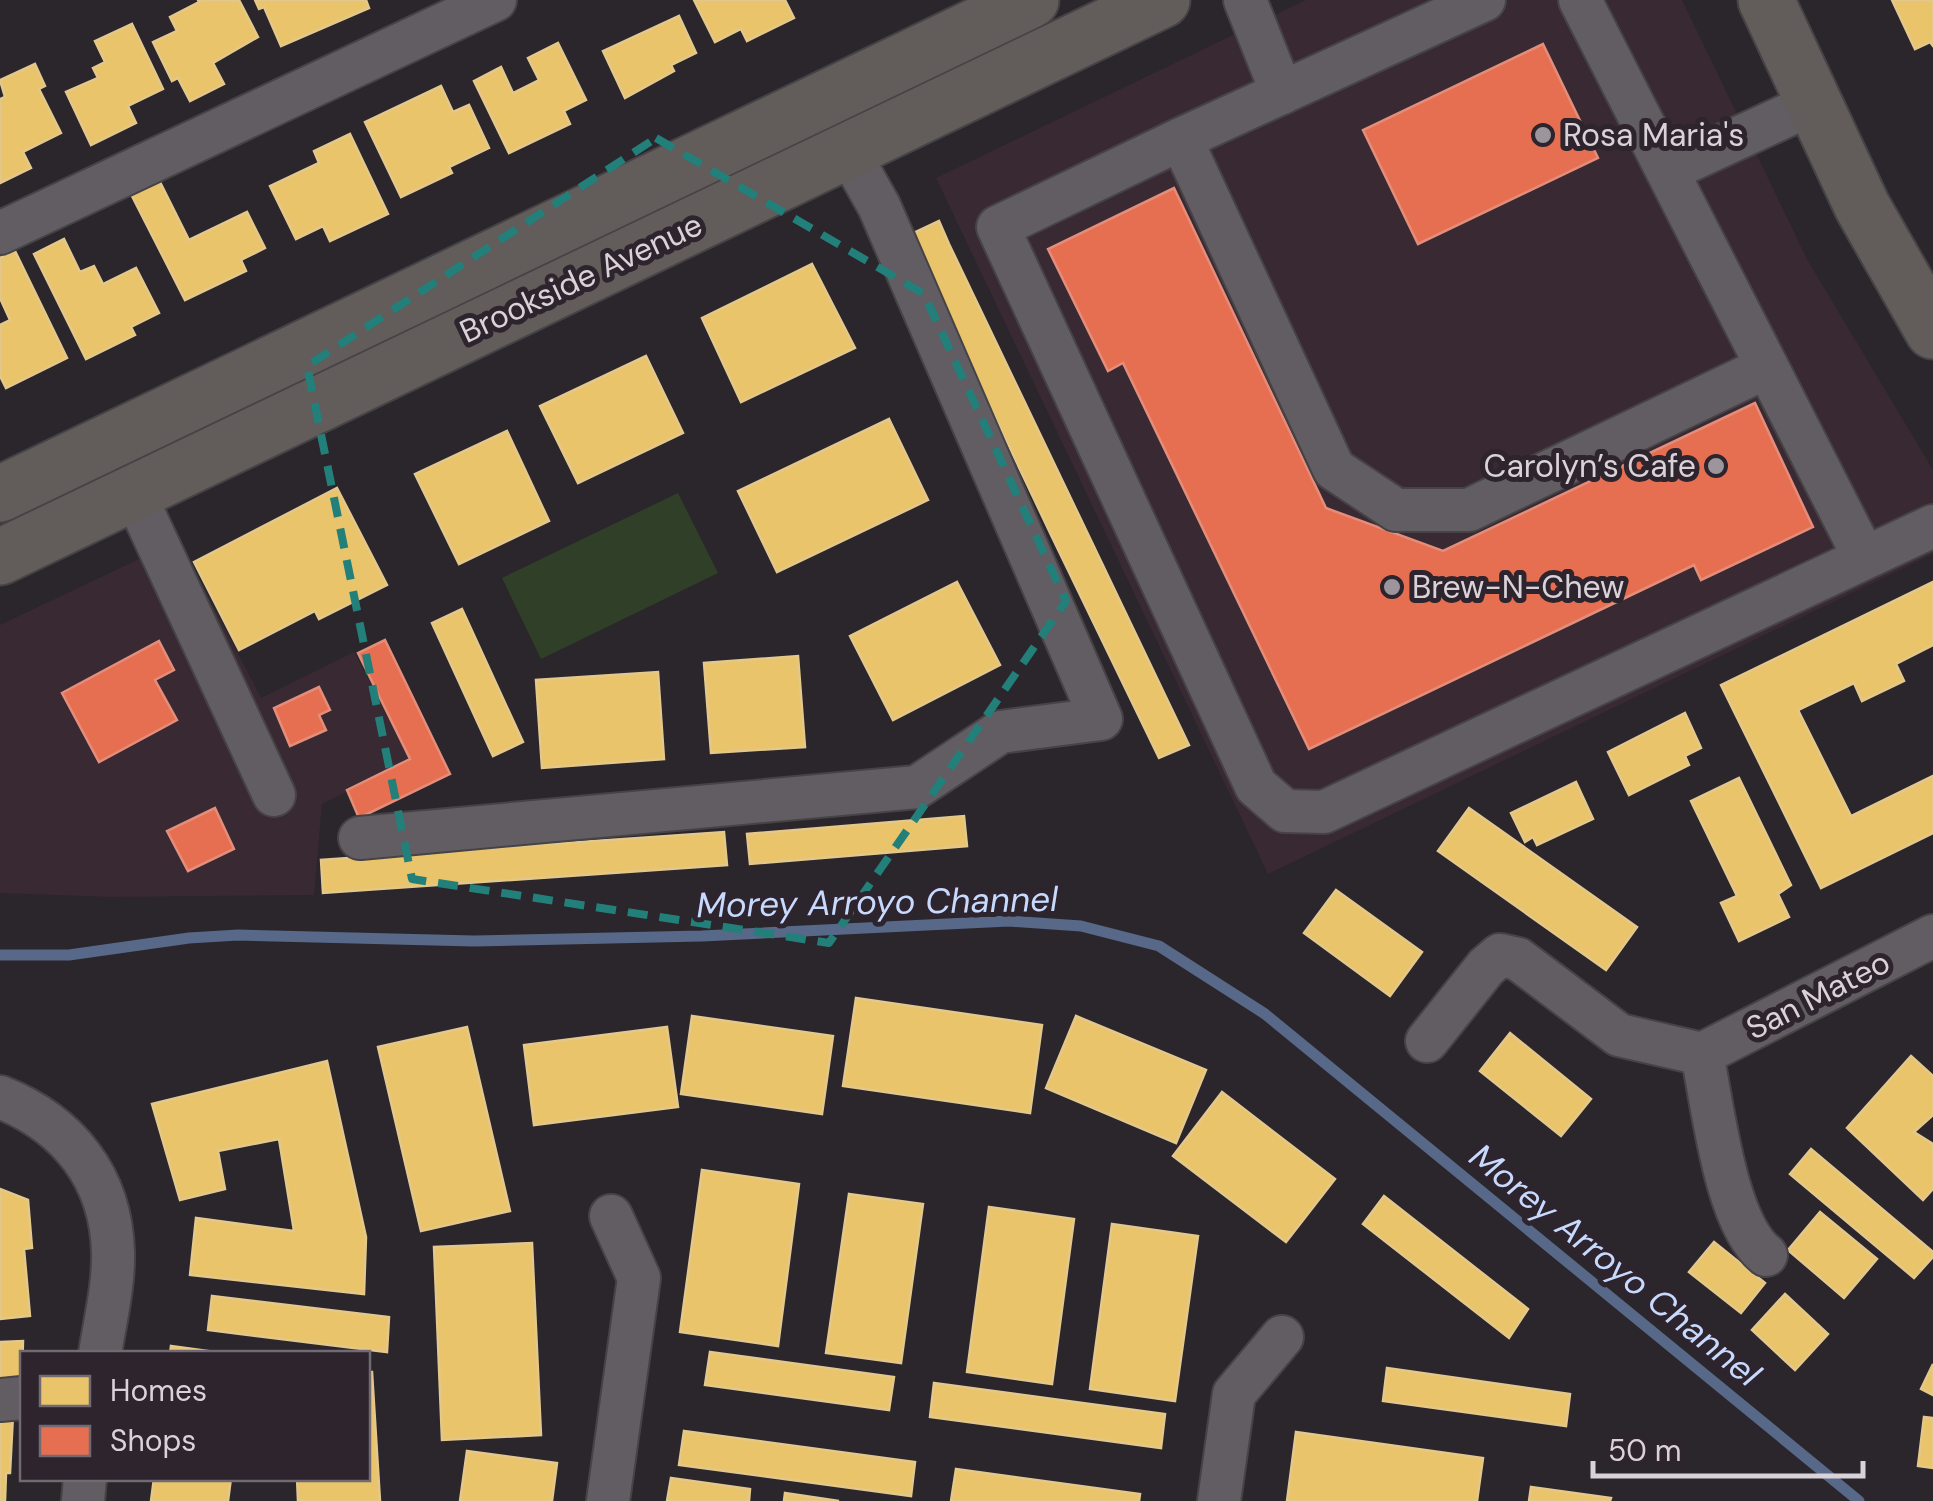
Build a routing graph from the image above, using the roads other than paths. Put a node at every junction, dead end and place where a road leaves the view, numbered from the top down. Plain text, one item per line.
1 (495, 0) edge
2 (1031, 0) edge
3 (1162, 0) edge
4 (1245, 0) edge
5 (1484, 0) edge
6 (1580, 0) edge
7 (1766, 0) edge
8 (1282, 93) junction
9 (1814, 103) junction
10 (1181, 139) junction
11 (848, 152) junction
12 (1669, 170) junction
13 (0, 233) edge
14 (1933, 331) edge
15 (1766, 367) junction
16 (134, 493) junction
17 (0, 494) edge
18 (1933, 526) edge
19 (0, 557) edge
20 (1864, 557) junction
21 (274, 795) dead end
22 (360, 838) dead end
23 (1933, 936) edge
24 (1427, 1040) dead end
25 (1702, 1054) junction
26 (0, 1098) edge
27 (611, 1216) dead end
28 (1766, 1255) dead end
29 (1282, 1337) dead end
30 (100, 1351) edge
31 (608, 1501) edge
32 (1219, 1501) edge

1 - 13 street
2 - 17 main road, Brookside Avenue
3 - 11 main road, Brookside Avenue
4 - 8 street
5 - 8 street
6 - 12 street
7 - 9 main road
8 - 10 street
9 - 12 street
9 - 14 main road
10 - 15 street
10 - 20 street
11 - 16 main road, Brookside Avenue
11 - 22 street
12 - 15 street
15 - 20 street
16 - 19 main road, Brookside Avenue
16 - 21 street
18 - 20 street
23 - 25 street, San Mateo
24 - 25 street
25 - 28 street
26 - 30 street
27 - 31 street
29 - 32 street

